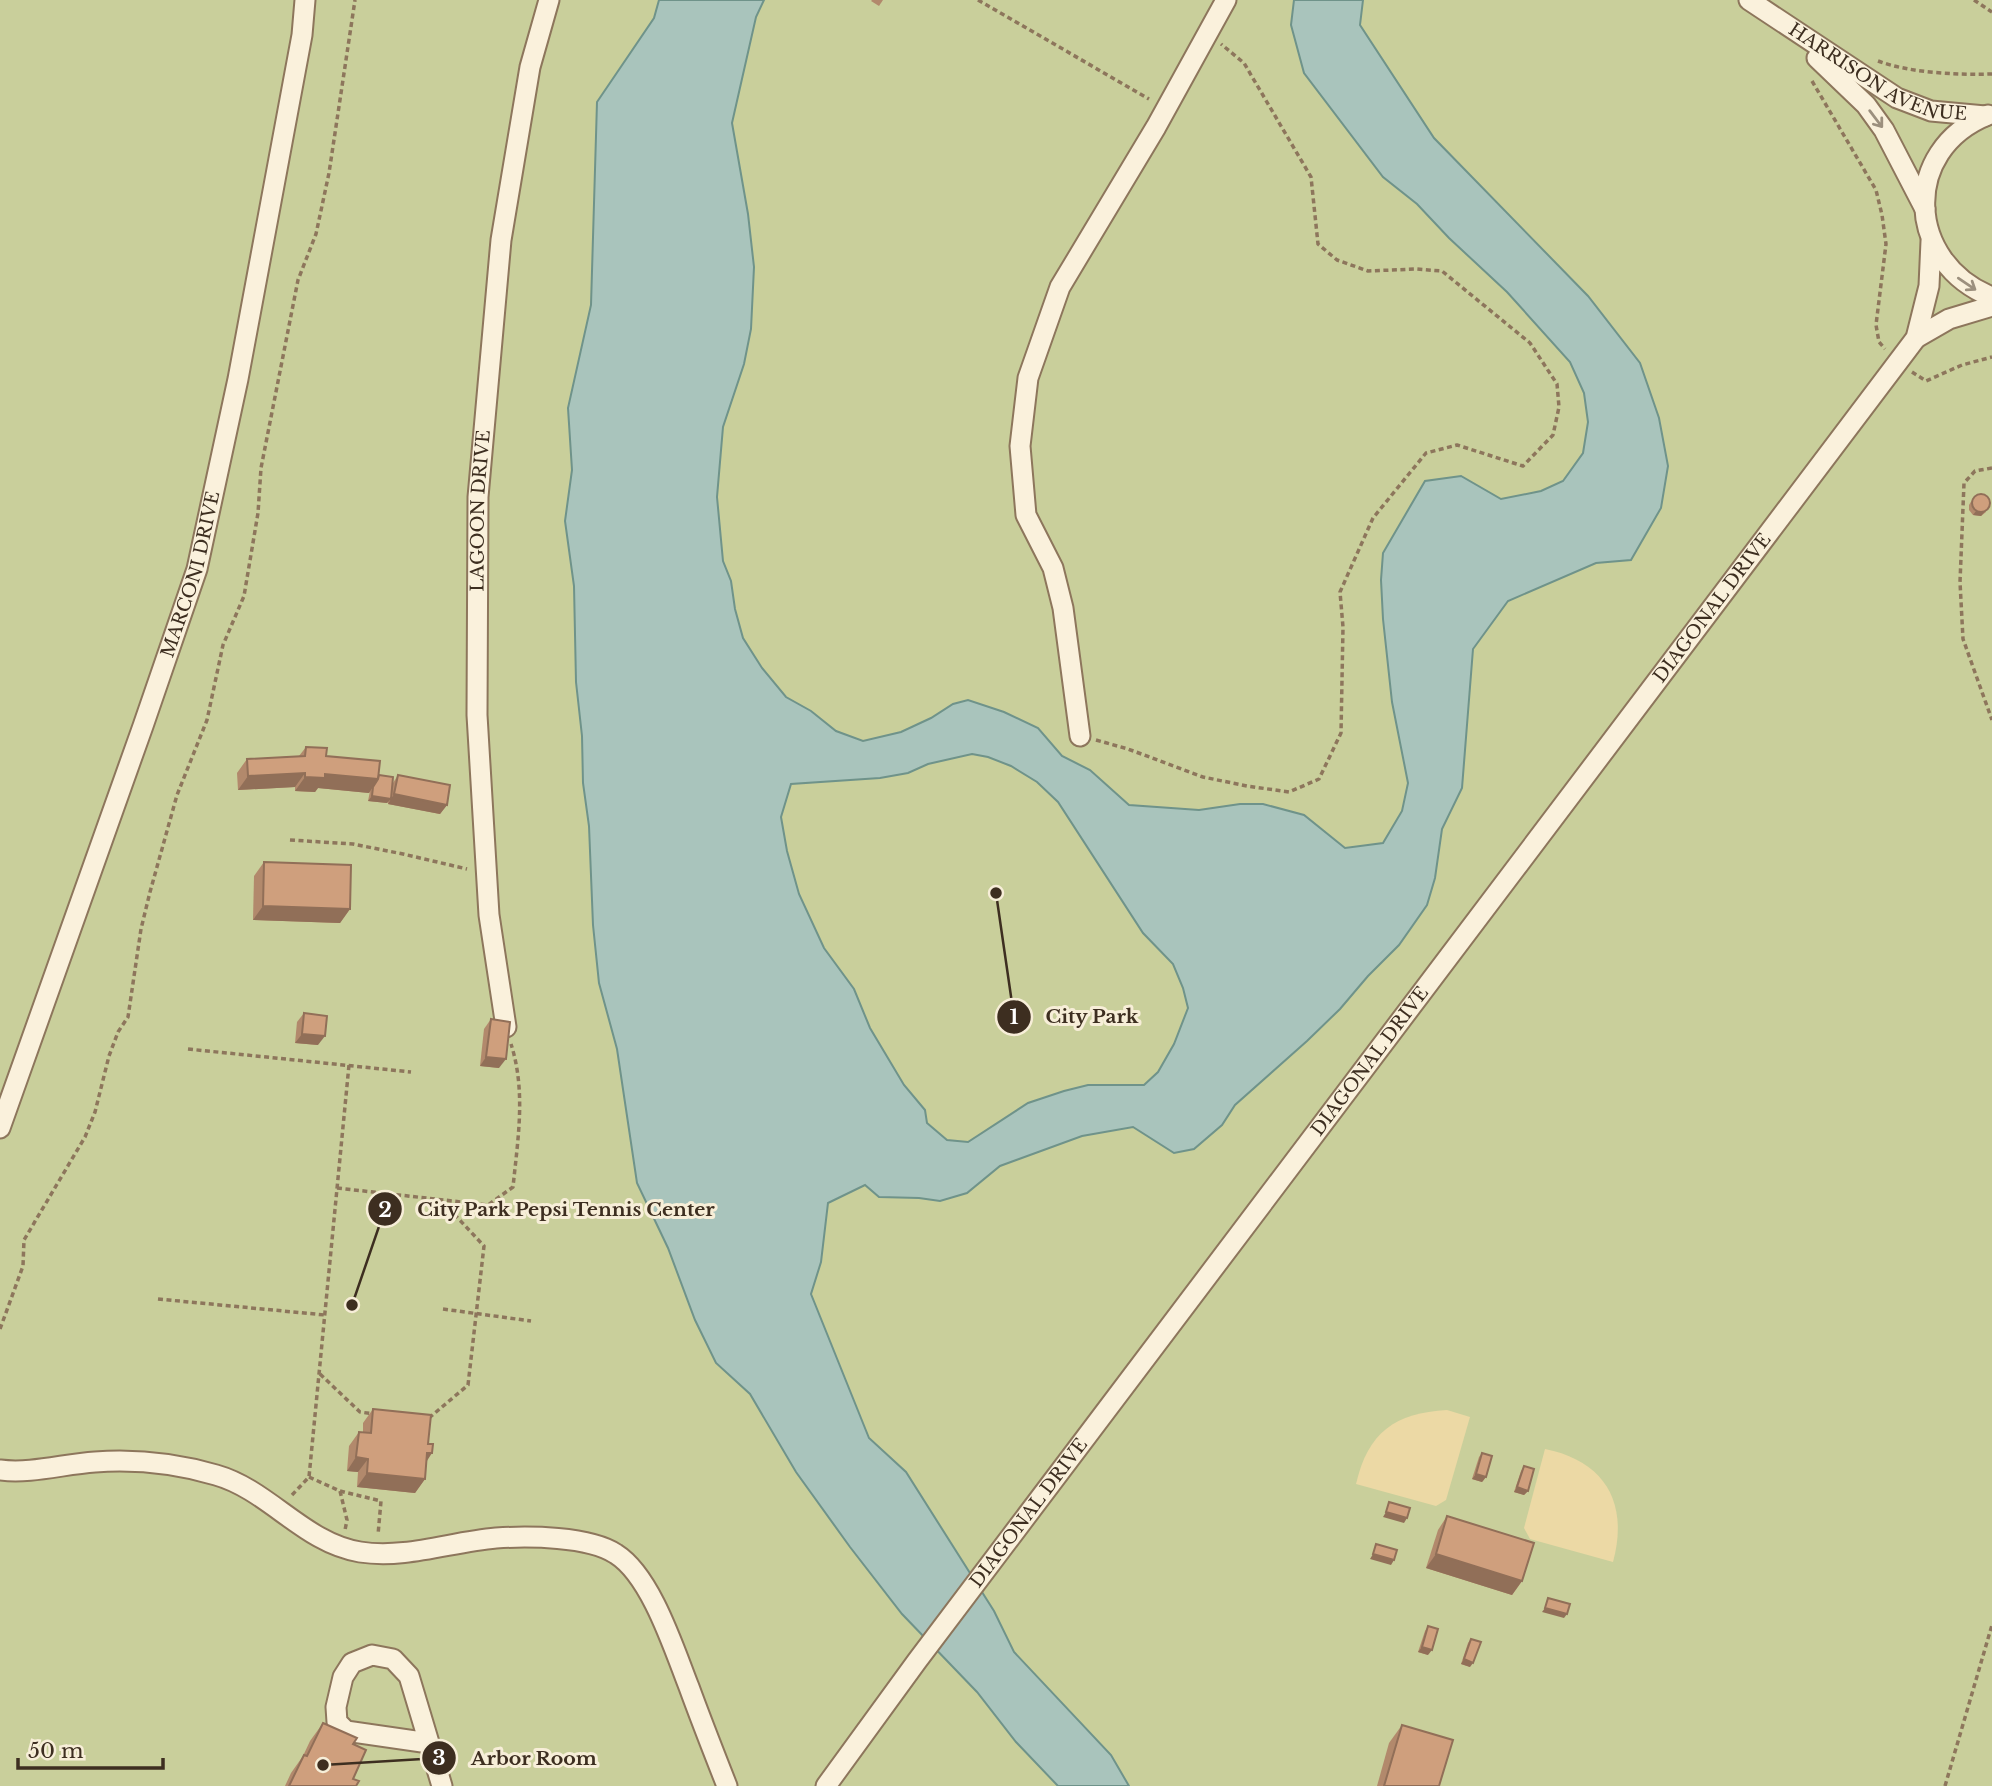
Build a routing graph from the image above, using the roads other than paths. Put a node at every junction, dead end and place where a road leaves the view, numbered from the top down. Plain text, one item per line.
1 (305, 0) edge
2 (549, 0) edge
3 (1226, 0) edge
4 (1749, 0) edge
5 (1775, 19) junction
6 (1989, 115) edge
7 (1925, 209) junction
8 (1931, 241) junction
9 (1992, 297) edge
10 (1992, 306) edge
11 (1916, 338) junction
12 (1080, 736) road end
13 (506, 1027) edge
14 (0, 1128) edge
15 (0, 1470) edge
16 (429, 1743) junction
17 (442, 1786) edge
18 (727, 1786) edge
19 (826, 1786) edge

1 - 14 street, MARCONI DRIVE
2 - 13 street, LAGOON DRIVE
3 - 12 street
4 - 5 street, HARRISON AVENUE
5 - 6 street, HARRISON AVENUE
5 -> 7 street, HARRISON AVENUE
6 - 7 street, HARRISON AVENUE
7 - 8 street, HARRISON AVENUE
8 -> 9 street, HARRISON AVENUE
8 - 11 street, DIAGONAL DRIVE
10 - 11 street, DIAGONAL DRIVE
11 - 19 street, DIAGONAL DRIVE
15 - 18 street
16 - 16 street
16 - 17 street

